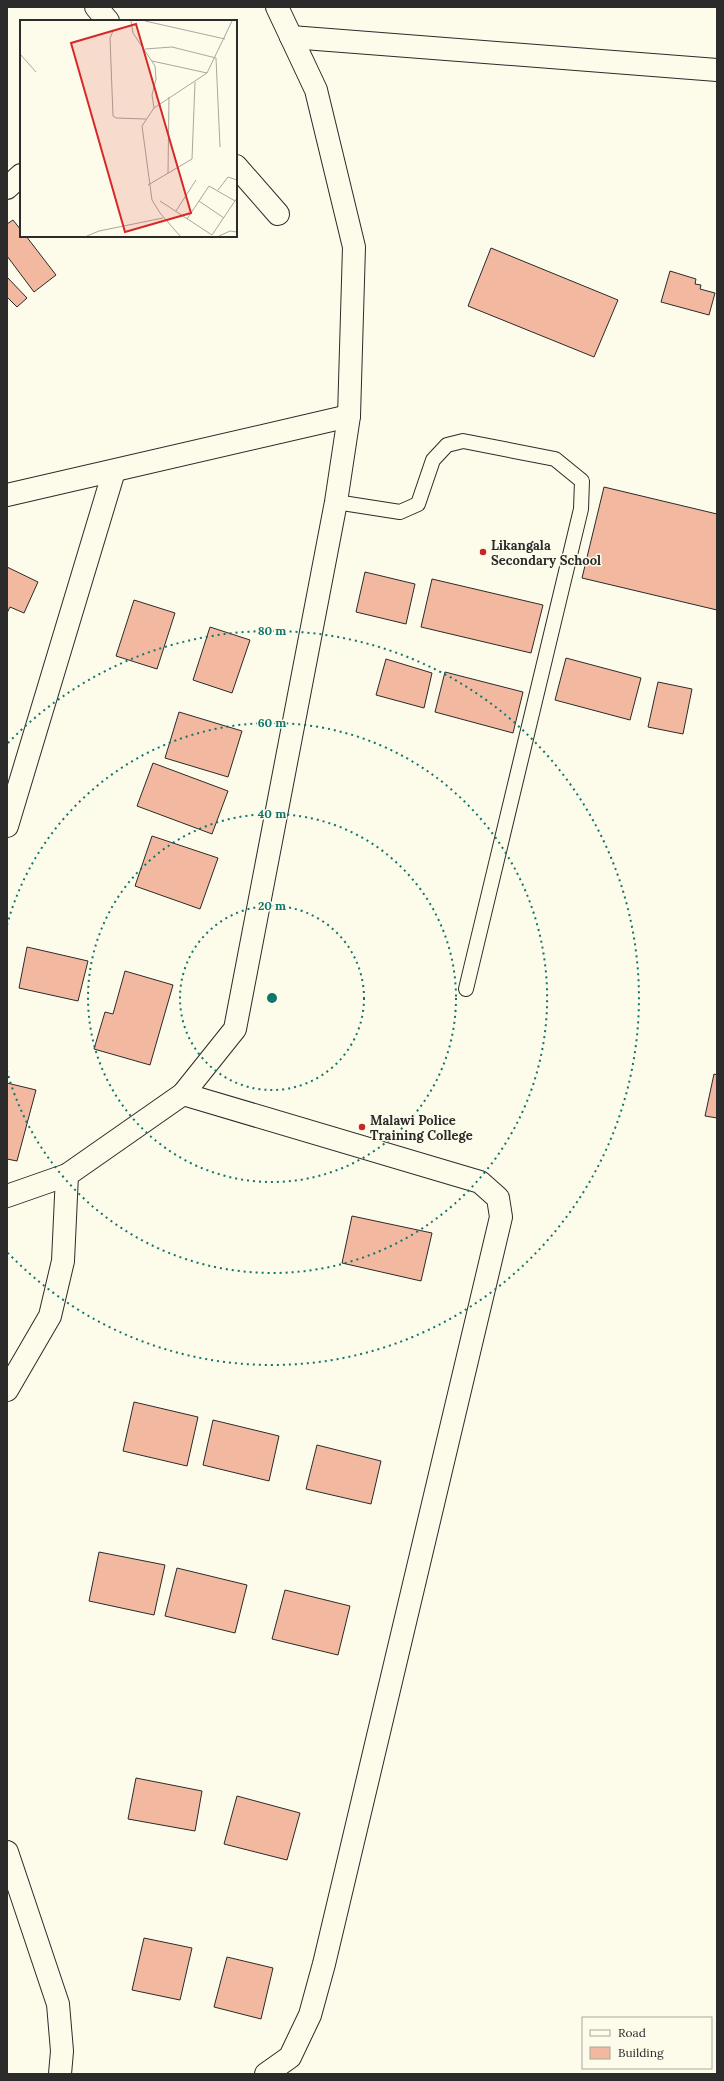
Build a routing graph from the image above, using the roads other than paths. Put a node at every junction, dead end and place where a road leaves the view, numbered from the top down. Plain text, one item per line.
1 (96, 7) edge
2 (276, 7) edge
3 (107, 20) edge
4 (291, 37) junction
5 (717, 70) edge
6 (237, 167) edge
7 (20, 176) edge
8 (7, 188) edge
9 (278, 214) dead end
10 (349, 416) junction
11 (114, 471) junction
12 (7, 495) edge
13 (336, 502) junction
14 (7, 826) edge
15 (466, 989) dead end
16 (183, 1094) junction
17 (67, 1174) junction
18 (7, 1196) edge
19 (7, 1390) edge
20 (7, 1852) edge
21 (60, 2074) edge
22 (266, 2074) edge

1 - 3 street
2 - 4 street
4 - 5 street
4 - 10 street
6 - 9 street
7 - 8 street
10 - 11 street
10 - 13 street
11 - 12 street
11 - 14 street
13 - 15 lane
13 - 16 street
16 - 17 street
16 - 22 street
17 - 18 street
17 - 19 street
20 - 21 street

